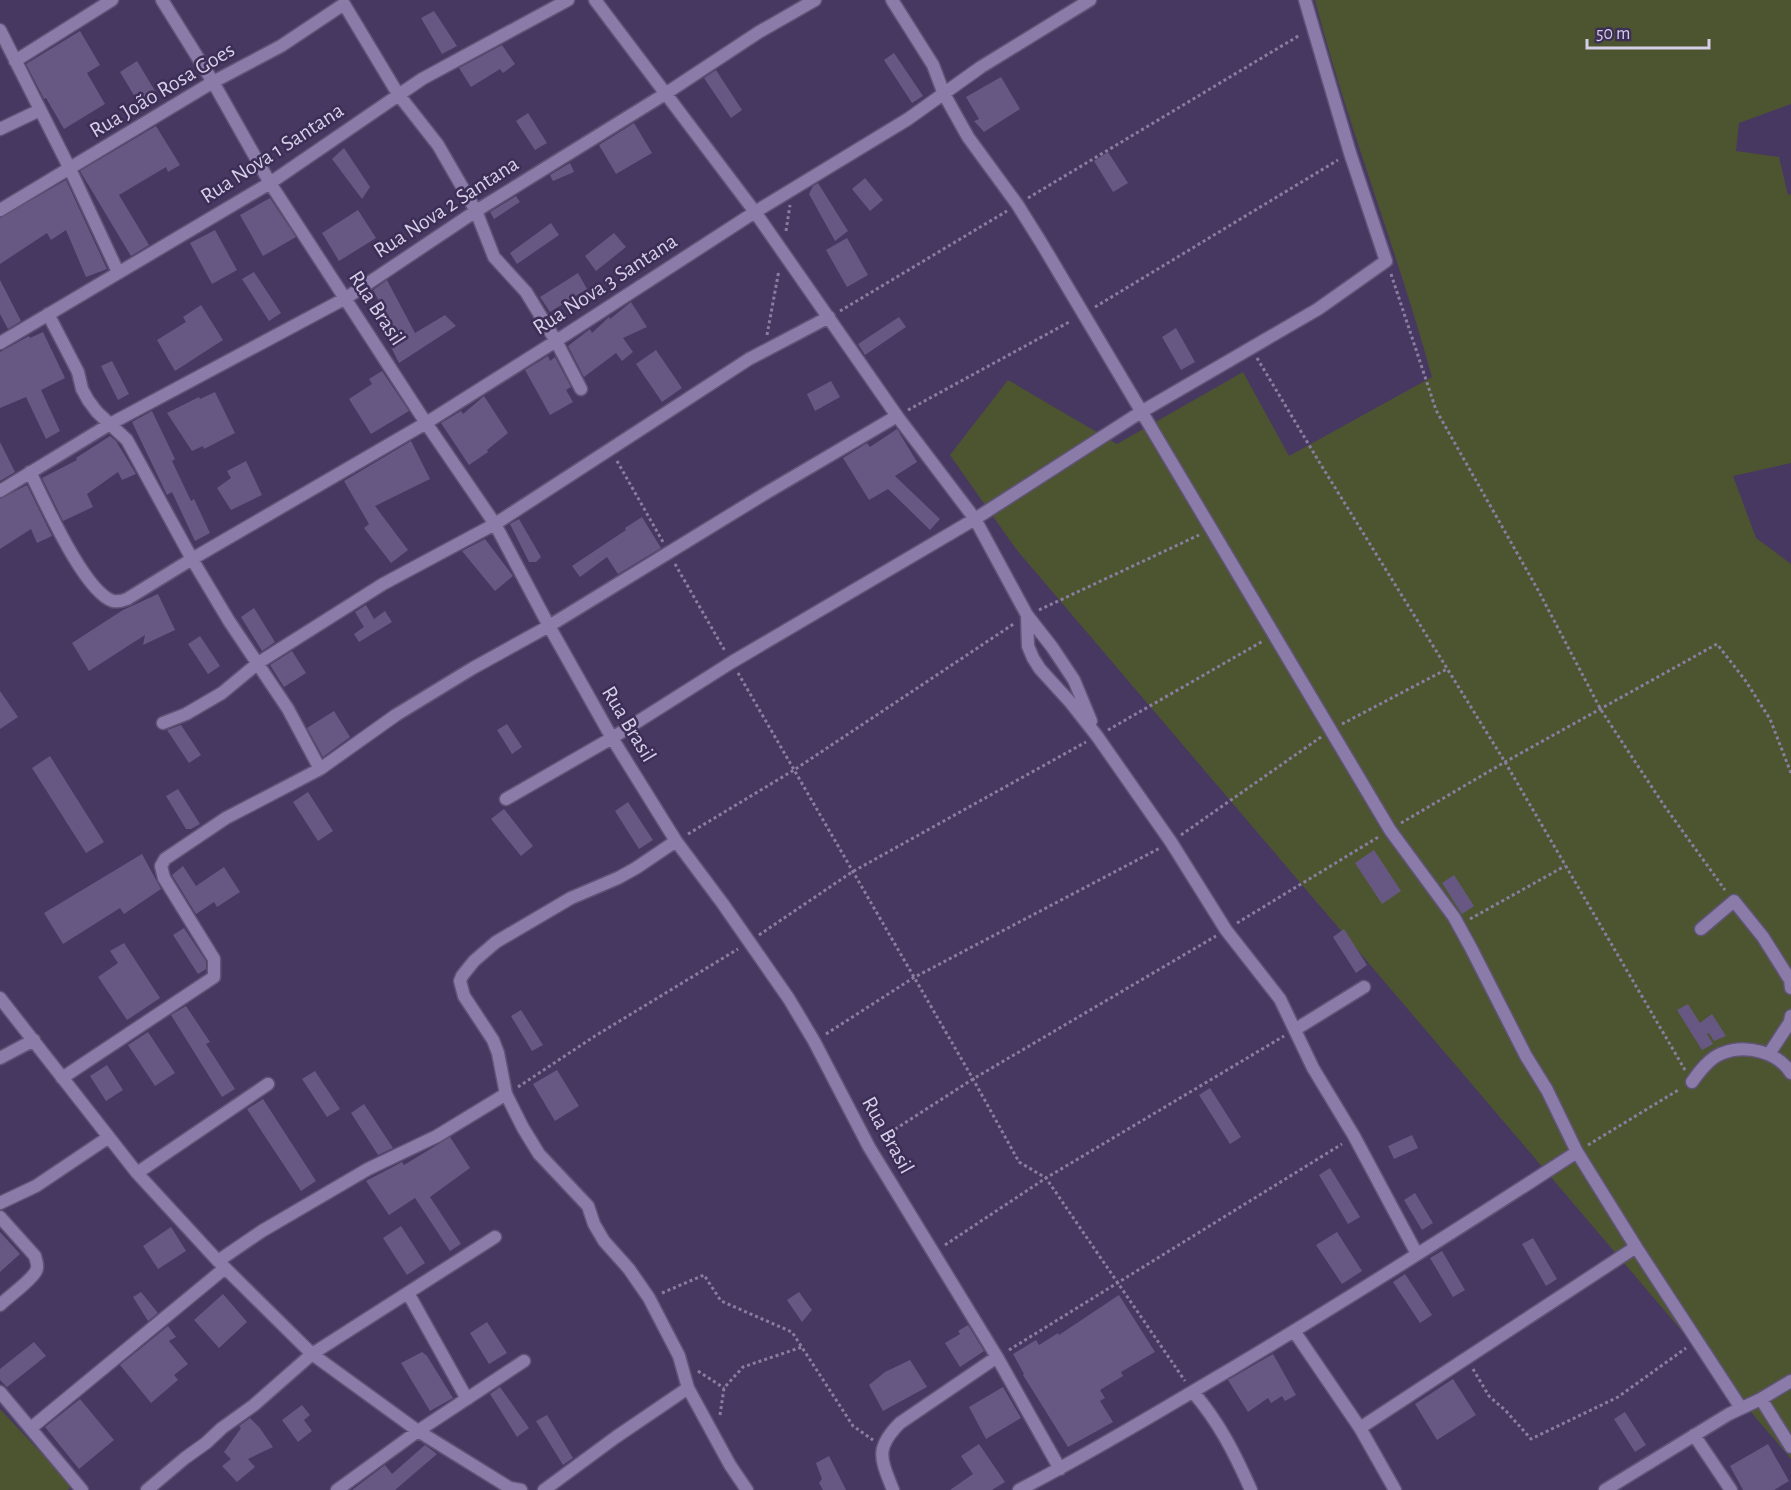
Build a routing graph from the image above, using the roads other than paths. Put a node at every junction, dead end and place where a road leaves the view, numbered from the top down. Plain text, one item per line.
1 (112, 0) edge
2 (162, 0) edge
3 (568, 0) edge
4 (595, 0) edge
5 (815, 0) edge
6 (892, 0) edge
7 (1090, 0) edge
8 (1305, 0) edge
9 (1, 34) edge
10 (15, 61) junction
11 (213, 82) junction
12 (398, 94) junction
13 (665, 94) junction
14 (944, 94) junction
15 (40, 110) junction
16 (0, 129) edge
17 (70, 169) junction
18 (270, 183) junction
19 (0, 210) edge
20 (476, 211) junction
21 (755, 212) junction
22 (118, 272) junction
23 (346, 298) junction
24 (48, 314) junction
25 (829, 317) junction
26 (556, 341) junction
27 (0, 343) edge
28 (581, 389) dead end
29 (1141, 412) junction
30 (897, 416) junction
31 (426, 423) junction
32 (110, 424) junction
33 (30, 472) junction
34 (0, 491) edge
35 (975, 519) junction
36 (495, 524) junction
37 (192, 559) junction
38 (1027, 615) junction
39 (549, 626) junction
40 (258, 663) junction
41 (163, 723) dead end
42 (1097, 736) junction
43 (612, 738) junction
44 (320, 769) junction
45 (506, 799) dead end
46 (676, 841) junction
47 (1701, 929) dead end
48 (1364, 987) dead end
49 (1791, 988) edge
50 (0, 998) edge
51 (1791, 1016) edge
52 (1296, 1029) junction
53 (34, 1040) junction
54 (1769, 1053) junction
55 (0, 1058) edge
56 (1791, 1073) edge
57 (62, 1078) junction
58 (1692, 1082) road end
59 (268, 1084) dead end
60 (506, 1094) junction
61 (109, 1137) junction
62 (1577, 1152) junction
63 (137, 1173) junction
64 (0, 1203) edge
65 (0, 1217) edge
66 (495, 1237) dead end
67 (1636, 1247) junction
68 (1417, 1254) junction
69 (221, 1265) junction
70 (408, 1293) junction
71 (0, 1305) edge
72 (1294, 1331) junction
73 (312, 1354) junction
74 (997, 1357) junction
75 (524, 1361) dead end
76 (1791, 1381) edge
77 (688, 1388) junction
78 (0, 1392) edge
79 (1192, 1392) junction
80 (467, 1399) junction
81 (1761, 1399) junction
82 (1741, 1408) junction
83 (31, 1428) junction
84 (1360, 1428) junction
85 (418, 1431) junction
86 (1694, 1435) junction
87 (1791, 1447) edge
88 (1060, 1469) junction
89 (513, 1489) edge
90 (82, 1490) edge
91 (147, 1490) edge
92 (337, 1490) edge
93 (544, 1490) edge
94 (747, 1490) edge
95 (893, 1490) edge
96 (1019, 1490) edge
97 (1251, 1490) edge
98 (1395, 1490) edge
99 (1605, 1490) edge
100 (1731, 1490) edge

1 - 10 street
2 - 11 street, Rua Brasil
3 - 12 street, Rua Nova 1 Santana
4 - 13 street
5 - 13 street, Rua Nova 2 Santana
6 - 14 street
7 - 14 street, Rua Nova 3 Santana
8 - 29 street
9 - 10 street
10 - 15 street
11 - 12 street, Rua João Rosa Goes
11 - 17 street, Rua João Rosa Goes
11 - 18 street, Rua Brasil
12 - 18 street, Rua Nova 1 Santana
12 - 20 street
13 - 20 street, Rua Nova 2 Santana
13 - 21 street
14 - 21 street, Rua Nova 3 Santana
14 - 29 street
15 - 16 street
15 - 17 street
17 - 19 street, Rua João Rosa Goes
17 - 22 street
18 - 22 street, Rua Nova 1 Santana
18 - 23 street, Rua Brasil
20 - 23 street, Rua Nova 2 Santana
20 - 26 street
21 - 25 street
21 - 26 street, Rua Nova 3 Santana
22 - 24 street, Rua Nova 1 Santana
23 - 31 street, Rua Brasil
23 - 32 street, Rua Nova 2 Santana
24 - 27 street, Rua Nova 1 Santana
24 - 32 street
25 - 30 street
25 - 36 street
26 - 28 street
26 - 31 street, Rua Nova 3 Santana
29 - 35 street
29 - 62 street
30 - 35 street
30 - 39 street
31 - 36 street, Rua Brasil
31 - 37 street, Rua Nova 3 Santana
32 - 33 street, Rua Nova 2 Santana
32 - 37 street
33 - 34 street, Rua Nova 2 Santana
33 - 37 street, Rua Nova 3 Santana
35 - 38 street
35 - 43 street
36 - 39 street, Rua Brasil
36 - 40 street
37 - 40 street
38 - 42 street
38 - 42 street
39 - 43 street, Rua Brasil
39 - 44 street
40 - 41 street
40 - 44 street
42 - 52 street
43 - 45 street
43 - 46 street, Rua Brasil
44 - 57 street
46 - 60 street
46 - 74 street, Rua Brasil
47 - 49 street
48 - 52 street
50 - 53 street
51 - 54 street
52 - 68 street
53 - 55 street
53 - 57 street
54 - 56 street
54 - 58 street
57 - 61 street
59 - 63 street
60 - 69 street
60 - 77 street
61 - 63 street
61 - 64 street
62 - 67 street
62 - 68 street
63 - 69 street
65 - 71 street
66 - 70 street
67 - 82 street
67 - 84 street
68 - 72 street
69 - 73 street
69 - 83 street
70 - 73 street
70 - 80 street
72 - 79 street
72 - 84 street
73 - 85 street
73 - 91 street
74 - 88 street, Rua Brasil
74 - 95 street
75 - 80 street
76 - 81 street
77 - 93 street
77 - 94 street
78 - 83 street
79 - 88 street
79 - 97 street
80 - 85 street
81 - 82 street
81 - 87 street
82 - 86 street
83 - 90 street
84 - 98 street
85 - 89 street
85 - 92 street
86 - 99 street
86 - 100 street
88 - 96 street

